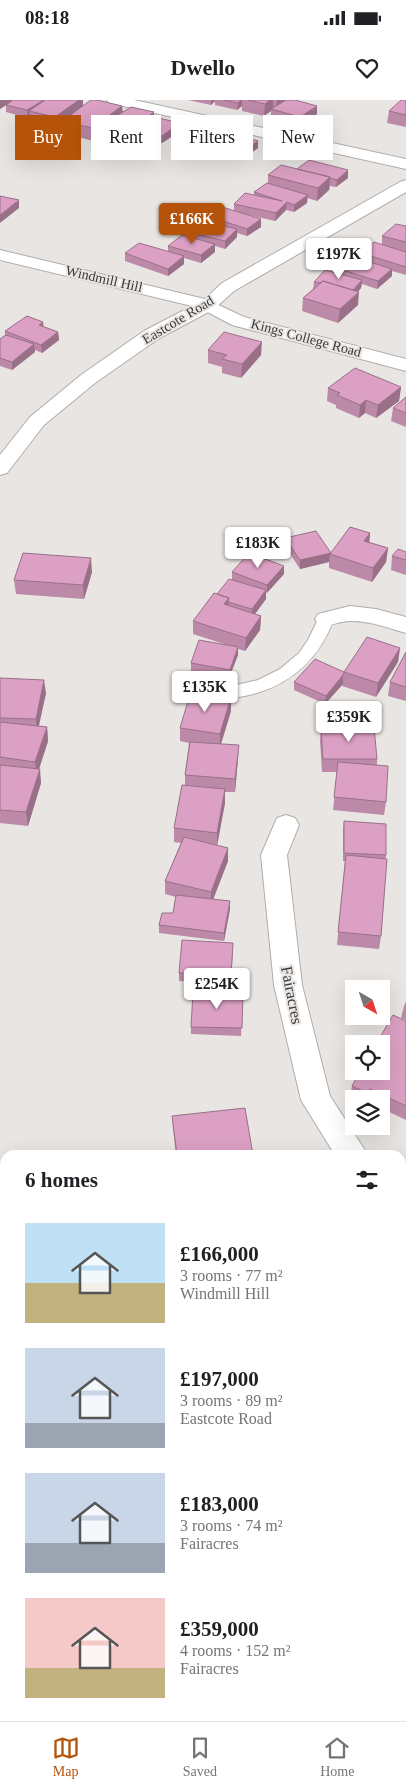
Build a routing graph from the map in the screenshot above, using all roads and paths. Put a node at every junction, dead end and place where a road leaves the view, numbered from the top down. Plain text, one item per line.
1 (114, 100) edge
2 (406, 164) edge
3 (406, 185) edge
4 (0, 255) edge
5 (208, 305) junction
6 (406, 365) edge
7 (0, 469) edge
8 (326, 619) joint
9 (406, 625) edge
10 (229, 692) dead end
11 (286, 825) dead end
12 (349, 1150) edge

1 - 2 street
3 - 5 street, Eastcote Road
4 - 5 street, Windmill Hill
5 - 6 street, Kings College Road
5 - 7 street, Eastcote Road
8 - 9 street
8 - 10 lane
11 - 12 street, Fairacres

